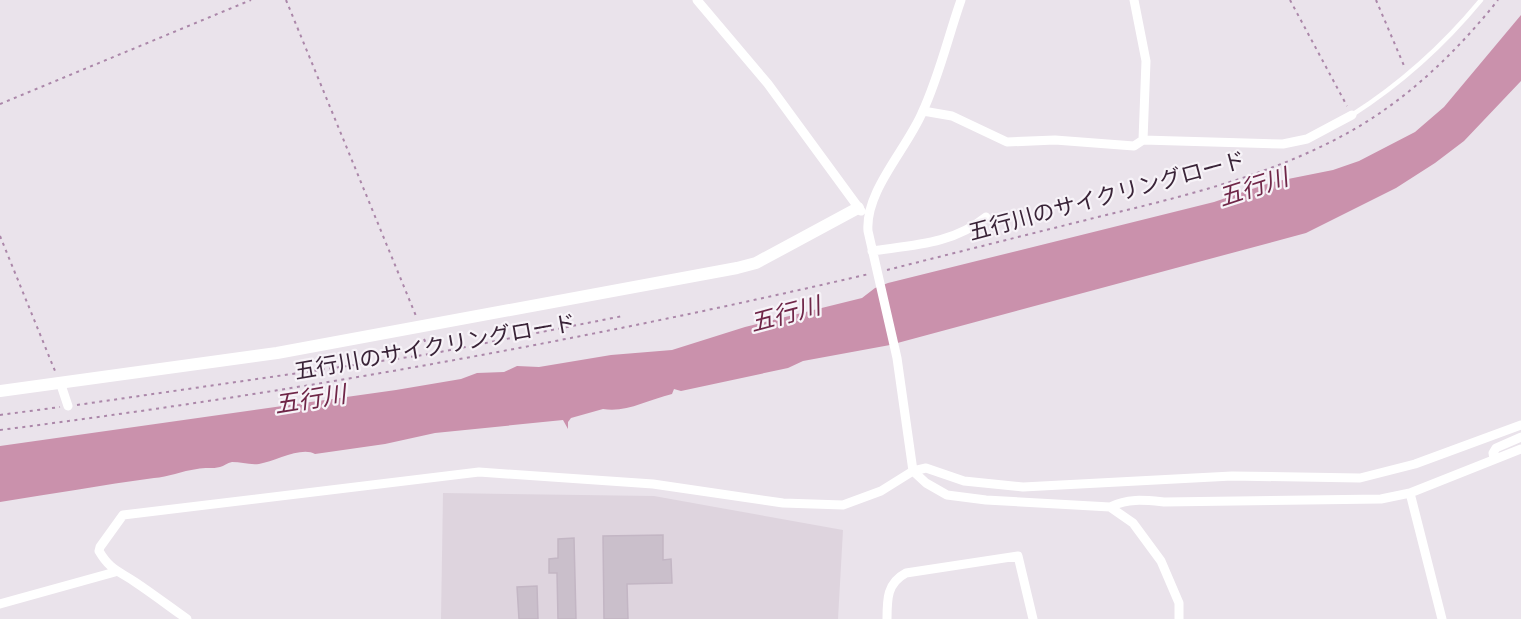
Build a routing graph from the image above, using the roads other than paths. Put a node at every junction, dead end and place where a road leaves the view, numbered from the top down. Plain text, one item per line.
1 (697, 0) edge
2 (961, 0) edge
3 (1134, 0) edge
4 (1481, 0) edge
5 (923, 111) junction
6 (1352, 115) joint
7 (1143, 140) junction
8 (862, 212) junction
9 (986, 217) dead end
10 (872, 251) junction
11 (60, 382) junction
12 (0, 391) edge
13 (68, 406) road end
14 (1521, 424) edge
15 (1521, 437) edge
16 (1521, 449) edge
17 (1494, 459) junction
18 (914, 471) junction
19 (1410, 493) junction
20 (1110, 507) junction
21 (115, 572) junction
22 (0, 604) edge
23 (187, 619) edge
24 (887, 619) edge
25 (1033, 619) edge
26 (1179, 619) edge
27 (1442, 619) edge

1 - 8 street
2 - 5 street
3 - 7 street
4 - 6 lane
5 - 7 street
5 - 8 street
6 - 7 street
8 - 10 street
8 - 11 street
9 - 10 street
10 - 18 street
11 - 12 street
11 - 13 street
14 - 18 street
15 - 17 street
16 - 17 street
17 - 19 street
18 - 20 street
18 - 21 street
19 - 20 street
19 - 27 street
20 - 26 street
21 - 22 street
21 - 23 street
24 - 25 street

